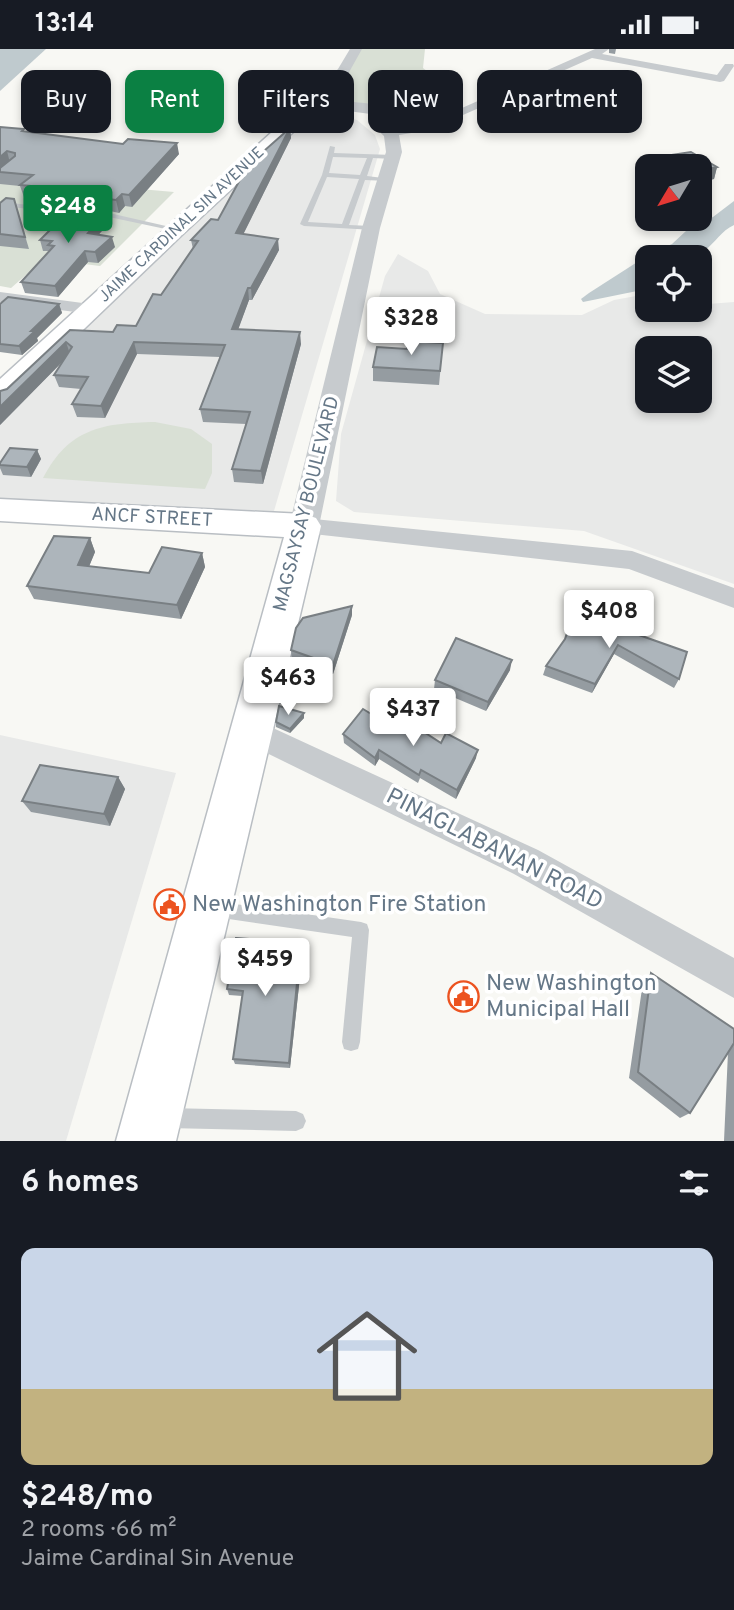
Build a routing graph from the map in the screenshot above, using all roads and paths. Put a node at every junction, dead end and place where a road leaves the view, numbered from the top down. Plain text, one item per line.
1 (256, 49) edge
2 (262, 49) edge
3 (356, 49) edge
4 (604, 49) edge
5 (593, 55) junction
6 (727, 66) edge
7 (344, 70) edge
8 (559, 70) edge
9 (477, 106) joint
10 (463, 109) edge
11 (463, 112) edge
12 (281, 133) edge
13 (388, 133) edge
14 (417, 133) edge
15 (386, 161) junction
16 (326, 175) junction
17 (362, 177) junction
18 (0, 204) edge
19 (344, 227) junction
20 (372, 228) junction
21 (175, 229) junction
22 (0, 297) edge
23 (90, 309) junction
24 (0, 394) edge
25 (0, 510) edge
26 (304, 526) junction
27 (734, 598) edge
28 (249, 730) junction
29 (205, 908) junction
30 (734, 979) edge
31 (351, 1042) dead end
32 (296, 1121) dead end
33 (149, 1129) edge

1 - 2 lane
3 - 7 street, JAIME CARDINAL SIN AVENUE
4 - 5 street
5 - 6 street
5 - 8 street
9 - 10 street
9 - 11 street
12 - 21 main road, JAIME CARDINAL SIN AVENUE
13 - 15 street
14 - 15 street
15 - 16 lane
15 - 17 lane
15 - 17 lane
15 - 20 street, MAGSAYSAY BOULEVARD
16 - 17 lane
16 - 19 lane
17 - 19 lane
18 - 21 lane
19 - 20 lane
20 - 26 street, MAGSAYSAY BOULEVARD
21 - 23 main road, JAIME CARDINAL SIN AVENUE
22 - 23 street
23 - 24 main road, JAIME CARDINAL SIN AVENUE
25 - 26 main road, ANCF STREET
26 - 27 street
26 - 28 main road, MAGSAYSAY BOULEVARD
28 - 29 main road, MAGSAYSAY BOULEVARD
28 - 30 street, PINAGLABANAN ROAD
29 - 31 lane
29 - 33 main road, MAGSAYSAY BOULEVARD
32 - 33 lane

